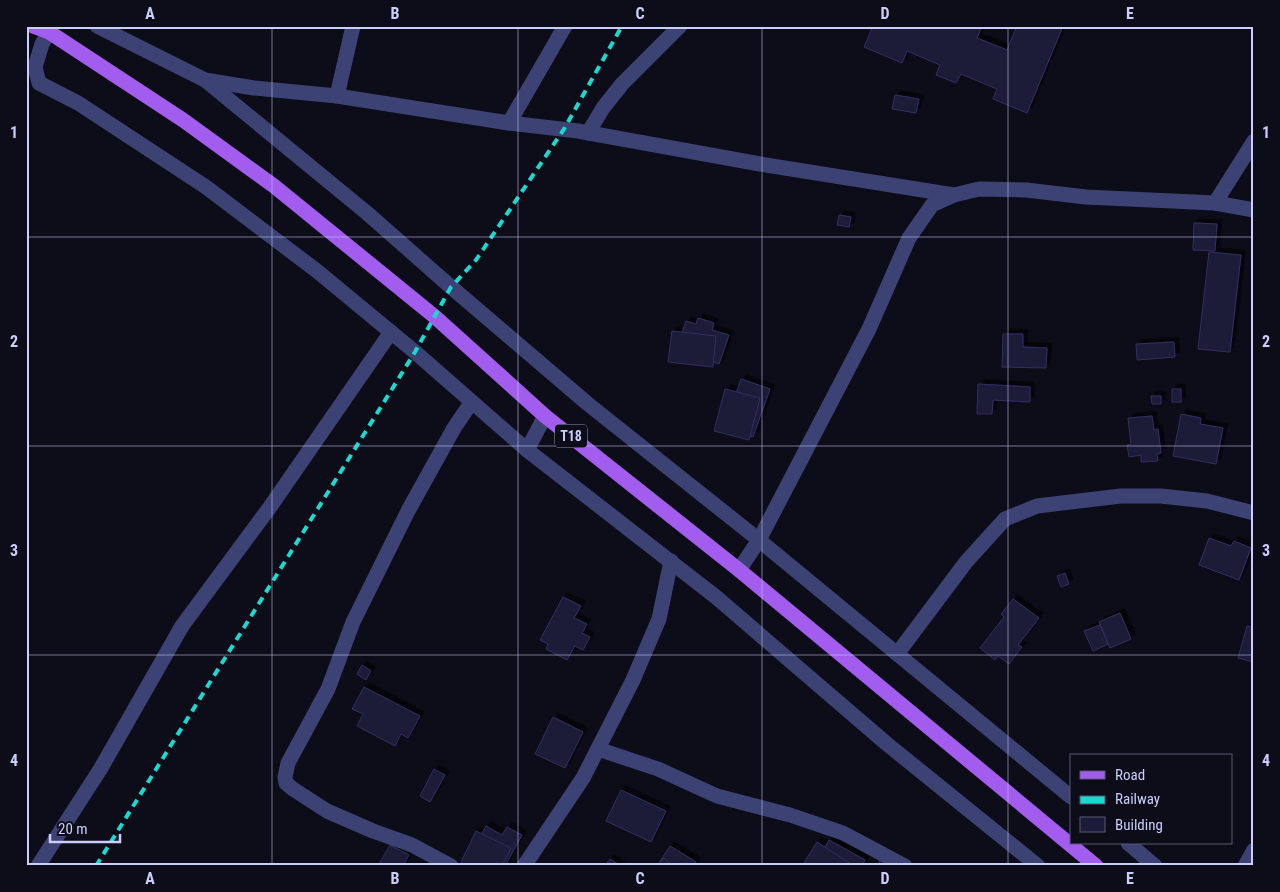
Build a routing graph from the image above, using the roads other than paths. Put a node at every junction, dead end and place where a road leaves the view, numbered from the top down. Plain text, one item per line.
1 (33, 26) edge
2 (97, 26) edge
3 (353, 26) edge
4 (564, 26) edge
5 (680, 26) edge
6 (49, 32) junction
7 (30, 73) edge
8 (205, 80) junction
9 (337, 96) junction
10 (509, 123) junction
11 (583, 132) junction
12 (1254, 141) edge
13 (954, 195) junction
14 (1215, 203) junction
15 (1254, 210) edge
16 (391, 332) junction
17 (472, 402) junction
18 (545, 416) junction
19 (527, 450) junction
20 (1254, 513) edge
21 (760, 540) junction
22 (671, 561) junction
23 (740, 570) junction
24 (897, 654) junction
25 (598, 749) junction
26 (1070, 796) edge
27 (1129, 844) edge
28 (1254, 850) edge
29 (38, 866) edge
30 (451, 866) edge
31 (524, 866) edge
32 (905, 866) edge
33 (1038, 866) edge
34 (1096, 866) edge
35 (1155, 866) edge
36 (1245, 866) edge

1 - 6 main road, T18
2 - 8 street
3 - 9 street
4 - 10 street
5 - 11 street
6 - 7 street
6 - 18 main road, T18
7 - 16 street
8 - 9 street
8 - 21 street
9 - 10 street
10 - 11 street
11 - 13 street
12 - 14 street
13 - 14 street
13 - 21 street
14 - 15 street
16 - 17 street
16 - 29 street
17 - 19 street
17 - 30 street
18 - 19 street
18 - 23 main road, T18
19 - 22 street
20 - 24 street
21 - 23 street
21 - 24 street
22 - 25 street
22 - 33 street
23 - 34 main road, T18
24 - 26 street
25 - 31 street
25 - 32 street
27 - 35 street
28 - 36 street

